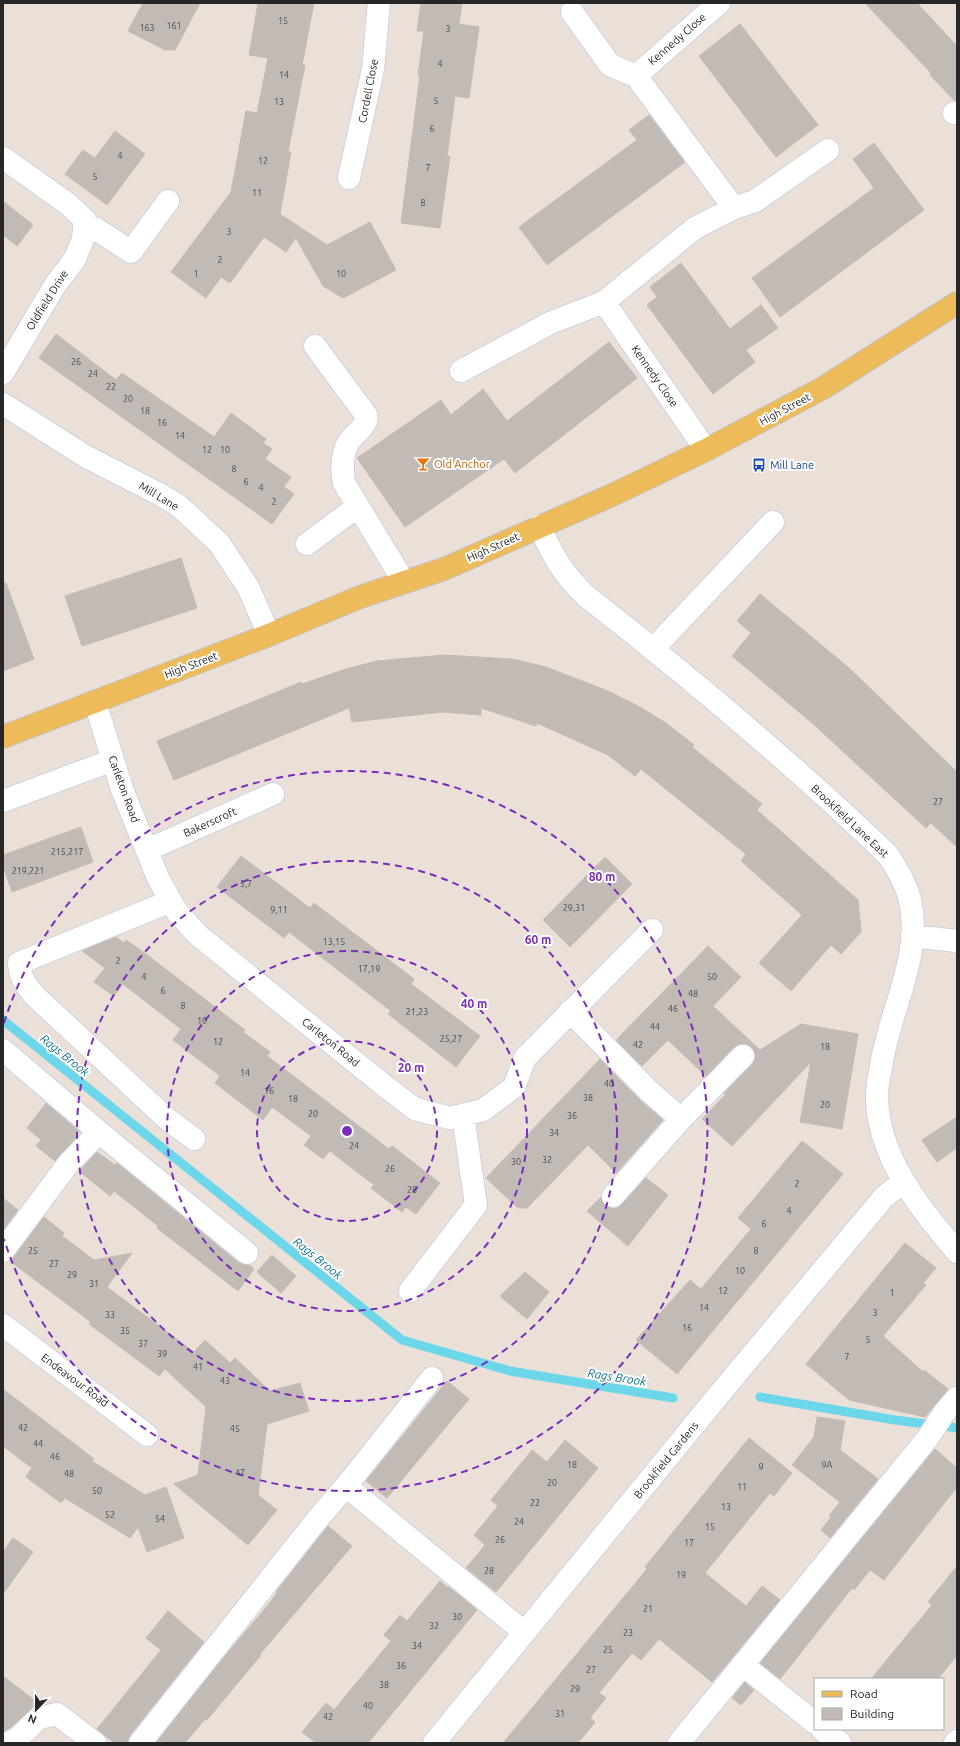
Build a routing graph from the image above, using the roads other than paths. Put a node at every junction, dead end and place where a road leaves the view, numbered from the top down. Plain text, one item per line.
1 (379, 3) edge
2 (718, 3) edge
3 (572, 12) dead end
4 (636, 76) junction
5 (828, 150) dead end
6 (3, 158) edge
7 (349, 178) dead end
8 (168, 201) dead end
9 (734, 208) junction
10 (84, 225) junction
11 (604, 302) junction
12 (957, 303) edge
13 (315, 346) dead end
14 (461, 371) dead end
15 (3, 373) edge
16 (3, 404) edge
17 (706, 450) junction
18 (357, 507) junction
19 (772, 522) dead end
20 (539, 526) junction
21 (307, 544) dead end
22 (404, 582) junction
23 (269, 635) junction
24 (653, 649) junction
25 (95, 702) junction
26 (3, 737) edge
27 (113, 760) junction
28 (273, 794) dead end
29 (3, 800) edge
30 (147, 850) junction
31 (171, 901) junction
32 (652, 930) dead end
33 (912, 936) junction
34 (957, 940) edge
35 (570, 1011) junction
36 (3, 1050) edge
37 (743, 1056) dead end
38 (463, 1115) junction
39 (681, 1119) junction
40 (99, 1132) junction
41 (194, 1139) dead end
42 (903, 1182) junction
43 (613, 1196) dead end
44 (3, 1251) edge
45 (957, 1252) edge
46 (247, 1253) dead end
47 (410, 1291) dead end
48 (3, 1325) edge
49 (432, 1378) dead end
50 (950, 1405) edge
51 (147, 1435) dead end
52 (346, 1486) junction
53 (524, 1632) junction
54 (743, 1665) junction
55 (814, 1722) edge
56 (823, 1730) edge
57 (8, 1743) edge
58 (95, 1743) edge
59 (140, 1743) edge
60 (434, 1743) edge
61 (679, 1743) edge
62 (840, 1743) edge

1 - 7 street, Cordell Close
2 - 4 street, Kennedy Close
3 - 4 street
4 - 9 street
5 - 9 street
6 - 10 street
8 - 10 street
9 - 11 street
10 - 15 street, Oldfield Drive
11 - 14 street
11 - 17 street, Kennedy Close
12 - 17 main road, High Street
13 - 18 street
16 - 23 street, Mill Lane
17 - 20 main road, High Street
18 - 21 street
18 - 22 street
19 - 24 street
20 - 22 main road, High Street
20 - 24 street, Brookfield Lane East
22 - 23 main road, High Street
23 - 25 main road, High Street
24 - 33 street, Brookfield Lane East
25 - 26 main road, High Street
25 - 27 street, Carleton Road
27 - 29 street
27 - 30 street, Carleton Road
28 - 30 street, Bakerscroft
30 - 31 street, Carleton Road
31 - 38 street, Carleton Road
31 - 41 street
32 - 35 street, Carleton Road
33 - 34 street
33 - 42 street, Brookfield Lane East
35 - 38 street, Carleton Road
35 - 39 street
36 - 40 street
37 - 39 street
38 - 47 street
39 - 43 street
40 - 44 street
40 - 46 street
42 - 45 street, Brookfield Lane East
42 - 53 street, Brookfield Gardens
48 - 51 street, Endeavour Road
49 - 52 street
50 - 54 street
52 - 53 street
52 - 59 street
53 - 60 street, Brookfield Gardens
54 - 55 street
54 - 61 street
56 - 62 street
57 - 58 street

